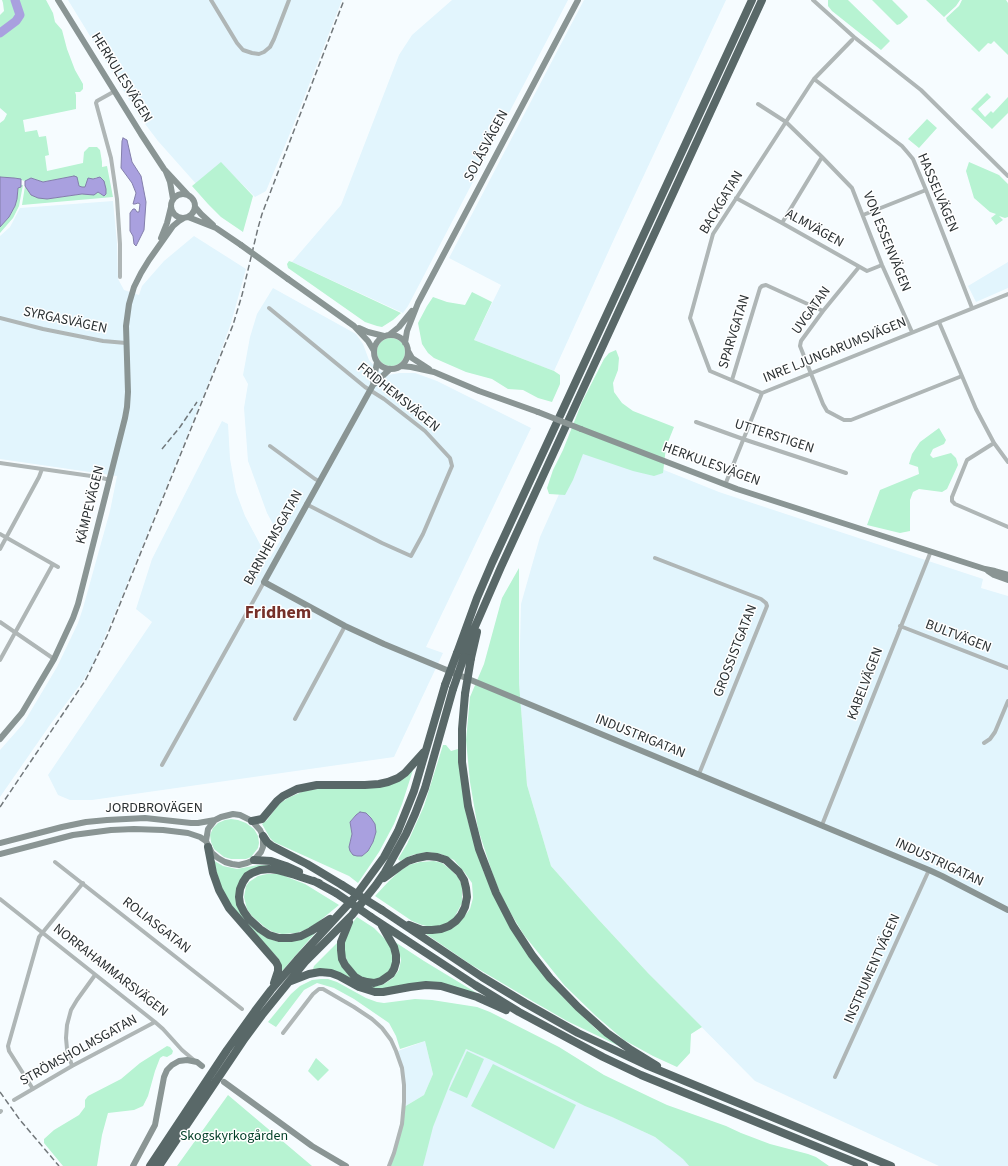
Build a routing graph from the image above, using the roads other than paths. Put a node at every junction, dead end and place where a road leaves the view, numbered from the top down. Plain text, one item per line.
1 (58, 0) edge
2 (211, 0) edge
3 (290, 0) edge
4 (578, 0) edge
5 (752, 0) edge
6 (762, 0) edge
7 (813, 0) edge
8 (852, 40) dead end
9 (814, 79) junction
10 (115, 91) junction
11 (758, 104) dead end
12 (786, 122) junction
13 (822, 157) junction
14 (164, 169) junction
15 (1008, 176) edge
16 (926, 190) junction
17 (189, 196) junction
18 (736, 198) junction
19 (173, 199) junction
20 (170, 207) junction
21 (195, 207) junction
22 (863, 215) junction
23 (186, 218) junction
24 (782, 223) junction
25 (216, 228) junction
26 (149, 260) junction
27 (882, 265) junction
28 (859, 267) junction
29 (120, 277) dead end
30 (1008, 294) edge
31 (418, 303) junction
32 (269, 308) dead end
33 (972, 308) junction
34 (823, 311) junction
35 (0, 318) edge
36 (939, 322) junction
37 (354, 326) junction
38 (912, 332) junction
39 (386, 336) junction
40 (126, 343) junction
41 (405, 343) junction
42 (374, 351) junction
43 (408, 351) junction
44 (377, 362) junction
45 (401, 366) junction
46 (390, 369) junction
47 (434, 372) junction
48 (811, 372) junction
49 (962, 376) junction
50 (732, 380) junction
51 (372, 387) junction
52 (762, 392) junction
53 (696, 422) dead end
54 (743, 439) junction
55 (994, 443) junction
56 (270, 446) dead end
57 (1008, 462) edge
58 (0, 463) edge
59 (42, 469) junction
60 (846, 473) dead end
61 (110, 480) junction
62 (319, 481) junction
63 (726, 485) junction
64 (306, 504) junction
65 (1008, 527) edge
66 (0, 534) edge
67 (6, 538) junction
68 (0, 550) edge
69 (931, 551) junction
70 (655, 558) dead end
71 (53, 564) junction
72 (58, 567) dead end
73 (985, 569) junction
74 (1008, 575) edge
75 (1008, 580) edge
76 (264, 582) junction
77 (0, 622) edge
78 (345, 626) junction
79 (900, 626) junction
80 (15, 632) junction
81 (464, 656) junction
82 (54, 659) junction
83 (0, 660) edge
84 (1008, 668) edge
85 (449, 687) junction
86 (1008, 701) edge
87 (295, 719) dead end
88 (0, 739) edge
89 (984, 743) dead end
90 (426, 749) junction
91 (162, 765) dead end
92 (699, 774) junction
93 (215, 820) junction
94 (252, 821) junction
95 (822, 825) junction
96 (262, 836) junction
97 (0, 843) edge
98 (207, 844) junction
99 (0, 854) edge
100 (254, 860) junction
101 (55, 862) dead end
102 (930, 870) junction
103 (83, 883) junction
104 (319, 883) junction
105 (376, 886) junction
106 (0, 899) edge
107 (342, 910) junction
108 (1008, 910) edge
109 (352, 915) junction
110 (397, 921) junction
111 (380, 923) junction
112 (42, 933) junction
113 (95, 975) junction
114 (288, 983) junction
115 (271, 990) junction
116 (242, 1009) dead end
117 (155, 1022) junction
118 (283, 1033) dead end
119 (560, 1035) junction
120 (199, 1064) joint
121 (72, 1066) junction
122 (835, 1077) dead end
123 (680, 1080) junction
124 (224, 1082) dead end
125 (33, 1089) junction
126 (14, 1100) dead end
127 (133, 1166) edge
128 (150, 1166) edge
129 (158, 1166) edge
130 (346, 1166) edge
131 (389, 1166) edge
132 (864, 1166) edge
133 (891, 1166) edge

1 - 10 street, HERKULESVÄGEN
2 - 3 street
4 - 31 street, SOLÅSVÄGEN
5 - 81 highway
6 - 81 highway
7 - 15 street
8 - 9 street, BACKGATAN
9 - 12 street, BACKGATAN
9 - 16 street, HASSELVÄGEN
10 - 14 street, HERKULESVÄGEN
10 - 29 street
11 - 12 street, VON ESSENVÄGEN
12 - 13 street, VON ESSENVÄGEN
12 - 18 street, BACKGATAN
13 - 22 street, VON ESSENVÄGEN
13 - 24 street
14 - 17 street, HERKULESVÄGEN
14 - 19 street, HERKULESVÄGEN
16 - 22 street
16 - 33 street, HASSELVÄGEN
17 - 19 street
17 - 21 street
18 - 24 street, ALMVÄGEN
18 - 50 street, BACKGATAN
19 - 20 street
20 - 23 street
20 - 26 street, KÄMPEVÄGEN
21 - 23 street
21 - 25 street
22 - 27 street, VON ESSENVÄGEN
23 - 25 street
23 - 26 street, KÄMPEVÄGEN
24 - 28 street, ALMVÄGEN
25 - 37 street, bridge
26 - 40 street, KÄMPEVÄGEN
27 - 28 street
27 - 38 street, VON ESSENVÄGEN
28 - 34 street, UVGATAN
30 - 33 street, INRE LJUNGARUMSVÄGEN
31 - 39 street, SOLÅSVÄGEN
31 - 41 street, SOLÅSVÄGEN
32 - 51 street, FRIDHEMSVÄGEN
33 - 36 street, INRE LJUNGARUMSVÄGEN
34 - 48 street, UVGATAN
34 - 50 street, SPARVGATAN
35 - 40 street, SYRGASVÄGEN
36 - 38 street, INRE LJUNGARUMSVÄGEN
36 - 49 street
37 - 39 street
37 - 42 street
38 - 48 street, INRE LJUNGARUMSVÄGEN
39 - 41 street
39 - 42 street
40 - 61 street, KÄMPEVÄGEN
41 - 43 street
42 - 44 street
43 - 45 street
43 - 47 street, HERKULESVÄGEN
44 - 46 street
44 - 51 street, BARNHEMSGATAN
45 - 46 street
45 - 47 street, HERKULESVÄGEN
46 - 51 street, BARNHEMSGATAN
47 - 63 street, HERKULESVÄGEN, bridge
48 - 49 street
48 - 52 street, INRE LJUNGARUMSVÄGEN
49 - 55 street
50 - 52 street, BACKGATAN
51 - 62 street, BARNHEMSGATAN
51 - 64 street, FRIDHEMSVÄGEN
52 - 54 street, INRE LJUNGARUMSVÄGEN
53 - 54 street, UTTERSTIGEN
54 - 60 street, UTTERSTIGEN
54 - 63 street, INRE LJUNGARUMSVÄGEN
55 - 57 street
55 - 65 street
56 - 62 street
58 - 59 street
59 - 61 street
59 - 67 street
61 - 82 street, KÄMPEVÄGEN
62 - 64 street, BARNHEMSGATAN
63 - 69 street, HERKULESVÄGEN
64 - 76 street, BARNHEMSGATAN
66 - 67 street
67 - 68 street
67 - 71 street
69 - 73 street, HERKULESVÄGEN
69 - 79 street, KABELVÄGEN
70 - 92 street, GROSSISTGATAN
71 - 72 street
71 - 80 street
73 - 74 street, HERKULESVÄGEN
73 - 75 street, HERKULESVÄGEN
76 - 78 street, INDUSTRIGATAN
76 - 91 street, BARNHEMSGATAN
77 - 80 street
78 - 87 street
78 - 92 street, INDUSTRIGATAN
79 - 84 street, BULTVÄGEN
79 - 95 street, KABELVÄGEN
80 - 82 street
80 - 83 street
81 - 85 highway, bridge
81 - 123 highway, bridge
82 - 88 street, KÄMPEVÄGEN
85 - 90 highway
85 - 105 highway
86 - 89 street
90 - 94 highway
90 - 107 highway
92 - 95 street, INDUSTRIGATAN
93 - 94 street
93 - 97 street, JORDBROVÄGEN
93 - 98 street
94 - 96 street
95 - 102 street, INDUSTRIGATAN
96 - 100 street
96 - 110 highway, bridge
98 - 99 street, JORDBROVÄGEN
98 - 100 street
98 - 115 highway
100 - 104 highway
101 - 103 street, ROLIASGATAN
102 - 108 street, INDUSTRIGATAN
102 - 122 street, INSTRUMENTVÄGEN
103 - 112 street
103 - 116 street, ROLIASGATAN
104 - 107 highway
104 - 111 highway, bridge
105 - 109 highway
105 - 110 highway
106 - 112 street, NORRAHAMMARSVÄGEN
107 - 115 highway
109 - 111 highway
109 - 114 highway
110 - 123 highway
111 - 119 highway
112 - 113 street, NORRAHAMMARSVÄGEN
112 - 125 street
113 - 117 street, NORRAHAMMARSVÄGEN
113 - 121 street
114 - 119 highway
114 - 129 highway
115 - 128 highway
117 - 120 street, NORRAHAMMARSVÄGEN
117 - 121 street, STRÖMSHOLMSGATAN
118 - 131 street
119 - 132 highway
120 - 127 street
121 - 125 street, STRÖMSHOLMSGATAN
123 - 133 highway
124 - 130 street
125 - 126 street, STRÖMSHOLMSGATAN

